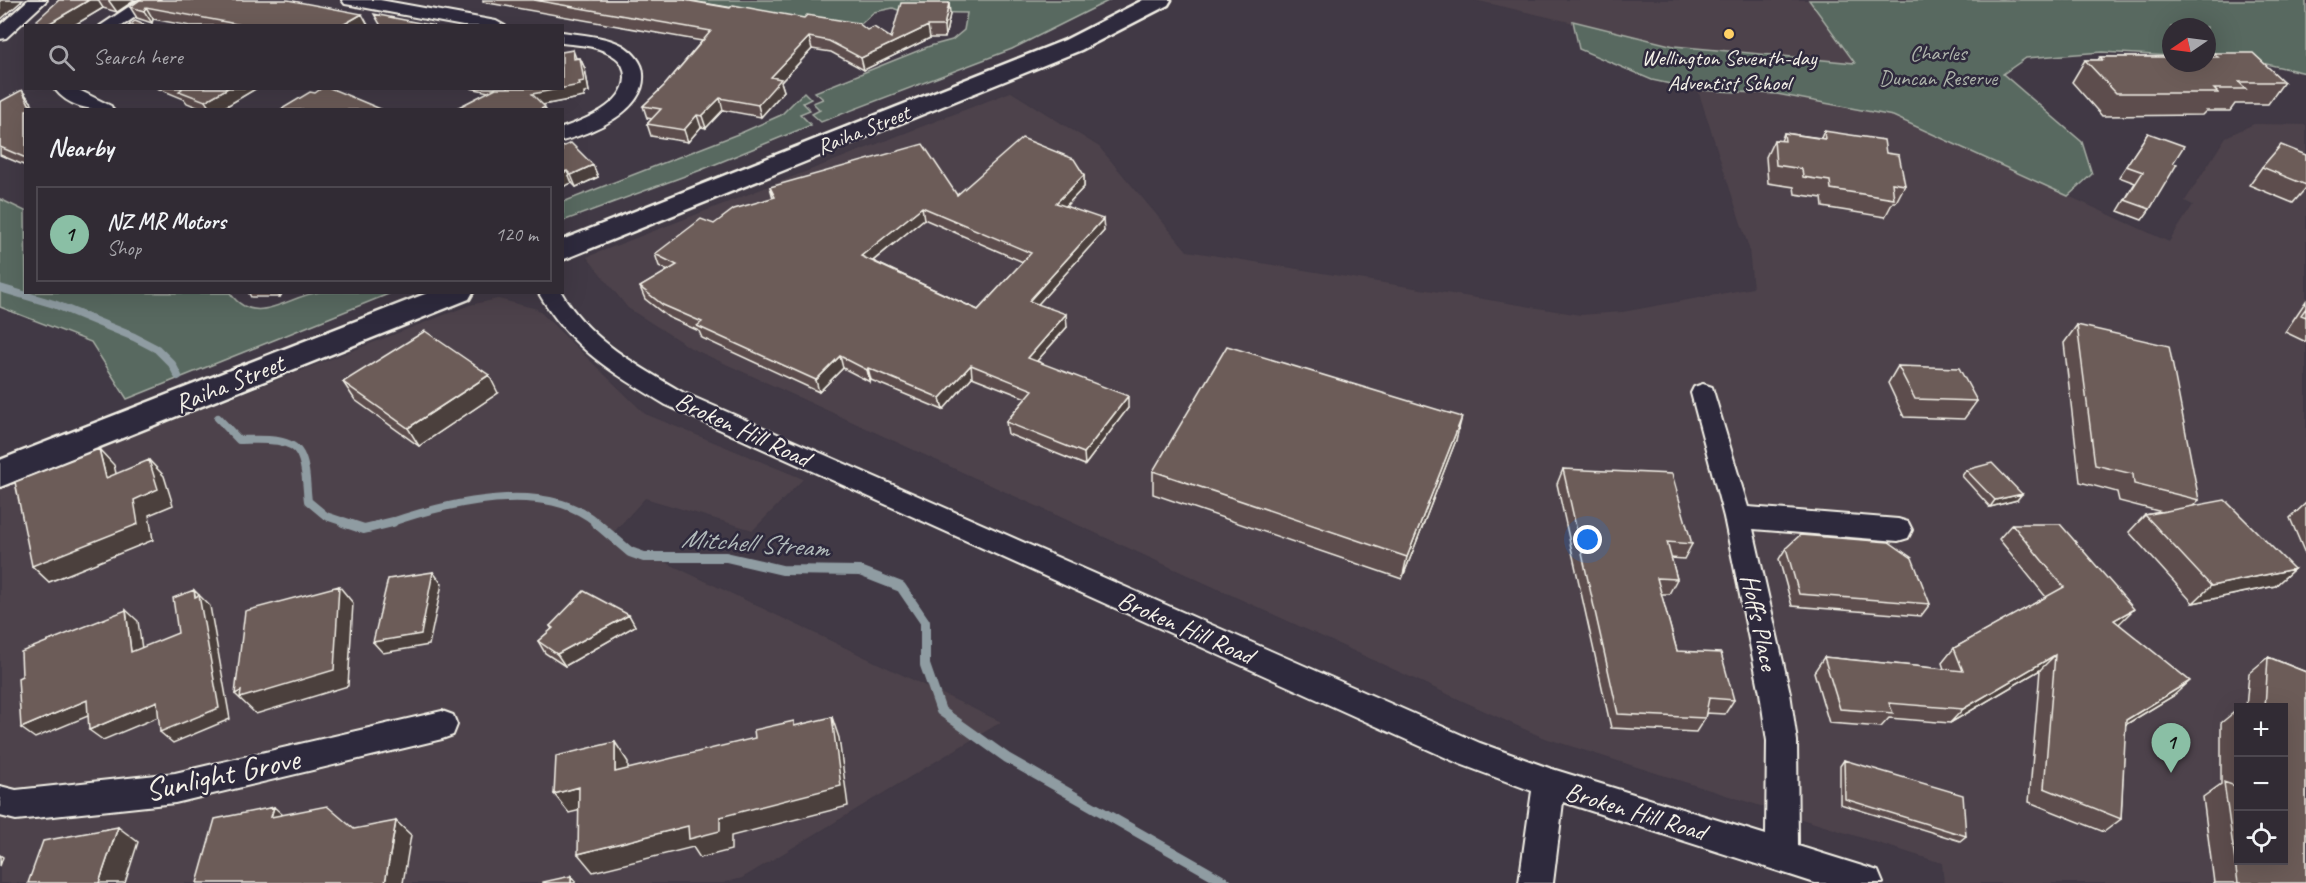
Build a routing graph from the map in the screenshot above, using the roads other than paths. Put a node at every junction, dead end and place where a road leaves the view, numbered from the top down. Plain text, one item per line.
1 (38, 0) edge
2 (151, 0) edge
3 (351, 0) edge
4 (1160, 0) edge
5 (112, 24) edge
6 (485, 24) edge
7 (0, 34) edge
8 (564, 37) edge
9 (65, 90) edge
10 (99, 108) edge
11 (564, 134) edge
12 (564, 250) edge
13 (454, 294) edge
14 (550, 294) edge
15 (1703, 393) dead end
16 (0, 474) edge
17 (1737, 517) junction
18 (1898, 530) dead end
19 (442, 725) dead end
20 (1549, 783) junction
21 (0, 801) edge
22 (1782, 856) junction
23 (1536, 883) edge
24 (1866, 883) edge

1 - 7 street
2 - 5 street
3 - 6 street
4 - 12 main road, Raiha Street
8 - 11 street
9 - 10 street
13 - 16 main road, Raiha Street
14 - 20 street, Broken Hill Road
15 - 17 street, Hoffs Place
17 - 18 street
17 - 22 street, Hoffs Place
19 - 21 street, Sunlight Grove
20 - 22 street, Broken Hill Road
20 - 23 street
22 - 24 street, Broken Hill Road

